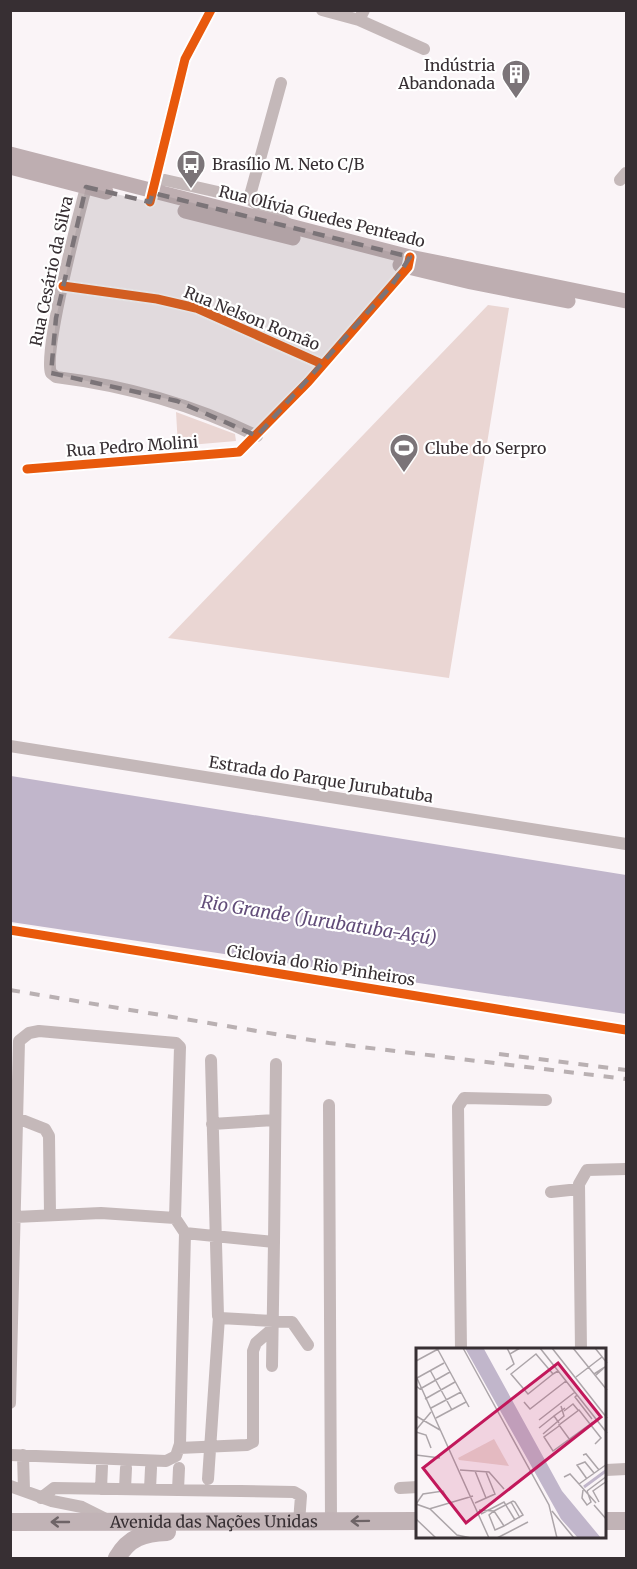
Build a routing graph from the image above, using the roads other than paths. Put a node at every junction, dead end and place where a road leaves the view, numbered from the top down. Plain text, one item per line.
1 (211, 10) edge
2 (322, 10) edge
3 (362, 16) edge
4 (424, 49) dead end
5 (281, 83) dead end
6 (12, 167) edge
7 (88, 182) junction
8 (153, 191) junction
9 (249, 199) junction
10 (291, 227) junction
11 (409, 262) junction
12 (63, 286) junction
13 (627, 301) edge
14 (627, 312) edge
15 (322, 364) junction
16 (257, 436) junction
17 (27, 469) dead end
18 (10, 746) edge
19 (627, 844) edge
20 (211, 1060) dead end
21 (276, 1064) dead end
22 (546, 1100) dead end
23 (329, 1105) dead end
24 (17, 1118) junction
25 (275, 1120) junction
26 (212, 1124) junction
27 (627, 1169) edge
28 (579, 1189) junction
29 (551, 1192) dead end
30 (50, 1214) junction
31 (15, 1217) junction
32 (175, 1218) junction
33 (185, 1233) junction
34 (214, 1236) junction
35 (274, 1242) junction
36 (219, 1317) junction
37 (271, 1325) junction
38 (308, 1345) dead end
39 (461, 1348) edge
40 (581, 1348) edge
41 (272, 1366) dead end
42 (10, 1403) edge
43 (209, 1447) junction
44 (179, 1448) junction
45 (17, 1455) edge
46 (102, 1466) dead end
47 (126, 1468) dead end
48 (151, 1468) dead end
49 (179, 1468) dead end
50 (627, 1469) edge
51 (607, 1470) edge
52 (208, 1479) dead end
53 (10, 1486) edge
54 (416, 1487) edge
55 (400, 1488) dead end
56 (101, 1489) junction
57 (125, 1489) junction
58 (150, 1489) junction
59 (24, 1490) junction
60 (178, 1490) junction
61 (41, 1498) junction
62 (299, 1521) junction
63 (331, 1521) junction
64 (416, 1521) edge
65 (607, 1521) edge
66 (627, 1521) edge
67 (10, 1522) edge
68 (111, 1522) junction
69 (242, 1522) junction
70 (117, 1558) edge

1 - 8 street
2 - 3 street
3 - 4 street
5 - 9 street
6 - 7 main road, Rua Olívia Guedes Penteado
7 - 8 main road, Rua Olívia Guedes Penteado
7 - 12 street, Rua Cesário da Silva
8 - 9 street
8 - 10 main road, Rua Olívia Guedes Penteado
8 - 11 main road, Rua Olívia Guedes Penteado
9 - 10 street
10 - 11 main road, Rua Olívia Guedes Penteado
11 - 13 main road, Rua Olívia Guedes Penteado
11 - 14 main road, Rua Olívia Guedes Penteado
11 - 15 street
12 - 15 street, Rua Nelson Romão
12 - 16 street, Rua Cesário da Silva
15 - 16 street
16 - 17 street, Rua Pedro Molini
18 - 19 street, Estrada do Parque Jurubatuba
20 - 26 street
21 - 25 street
22 - 39 street
23 - 63 street
24 - 30 street
24 - 31 street
24 - 32 street
25 - 26 street
25 - 35 street
26 - 34 street
27 - 28 street
28 - 29 street
28 - 40 street
30 - 31 street
30 - 32 street
31 - 42 street
32 - 33 street
33 - 34 street
33 - 44 street
34 - 35 street
34 - 36 street
35 - 37 street
36 - 37 street
36 - 43 street
37 - 38 street
37 - 41 street
37 - 43 street
43 - 44 street
43 - 52 street
44 - 45 street
45 - 59 street
46 - 56 street
47 - 57 street
48 - 58 street
49 - 60 street
50 - 51 street
53 - 59 street
54 - 55 street
56 - 57 street
56 - 61 street
57 - 58 street
58 - 60 street
59 - 61 street
60 - 62 street
61 - 68 street
62 - 63 highway, Avenida das Nações Unidas
62 - 69 highway, Avenida das Nações Unidas
64 -> 63 highway, Avenida das Nações Unidas
65 - 66 highway
68 -> 67 highway, Avenida das Nações Unidas
68 - 69 highway, Avenida das Nações Unidas
69 - 70 highway

